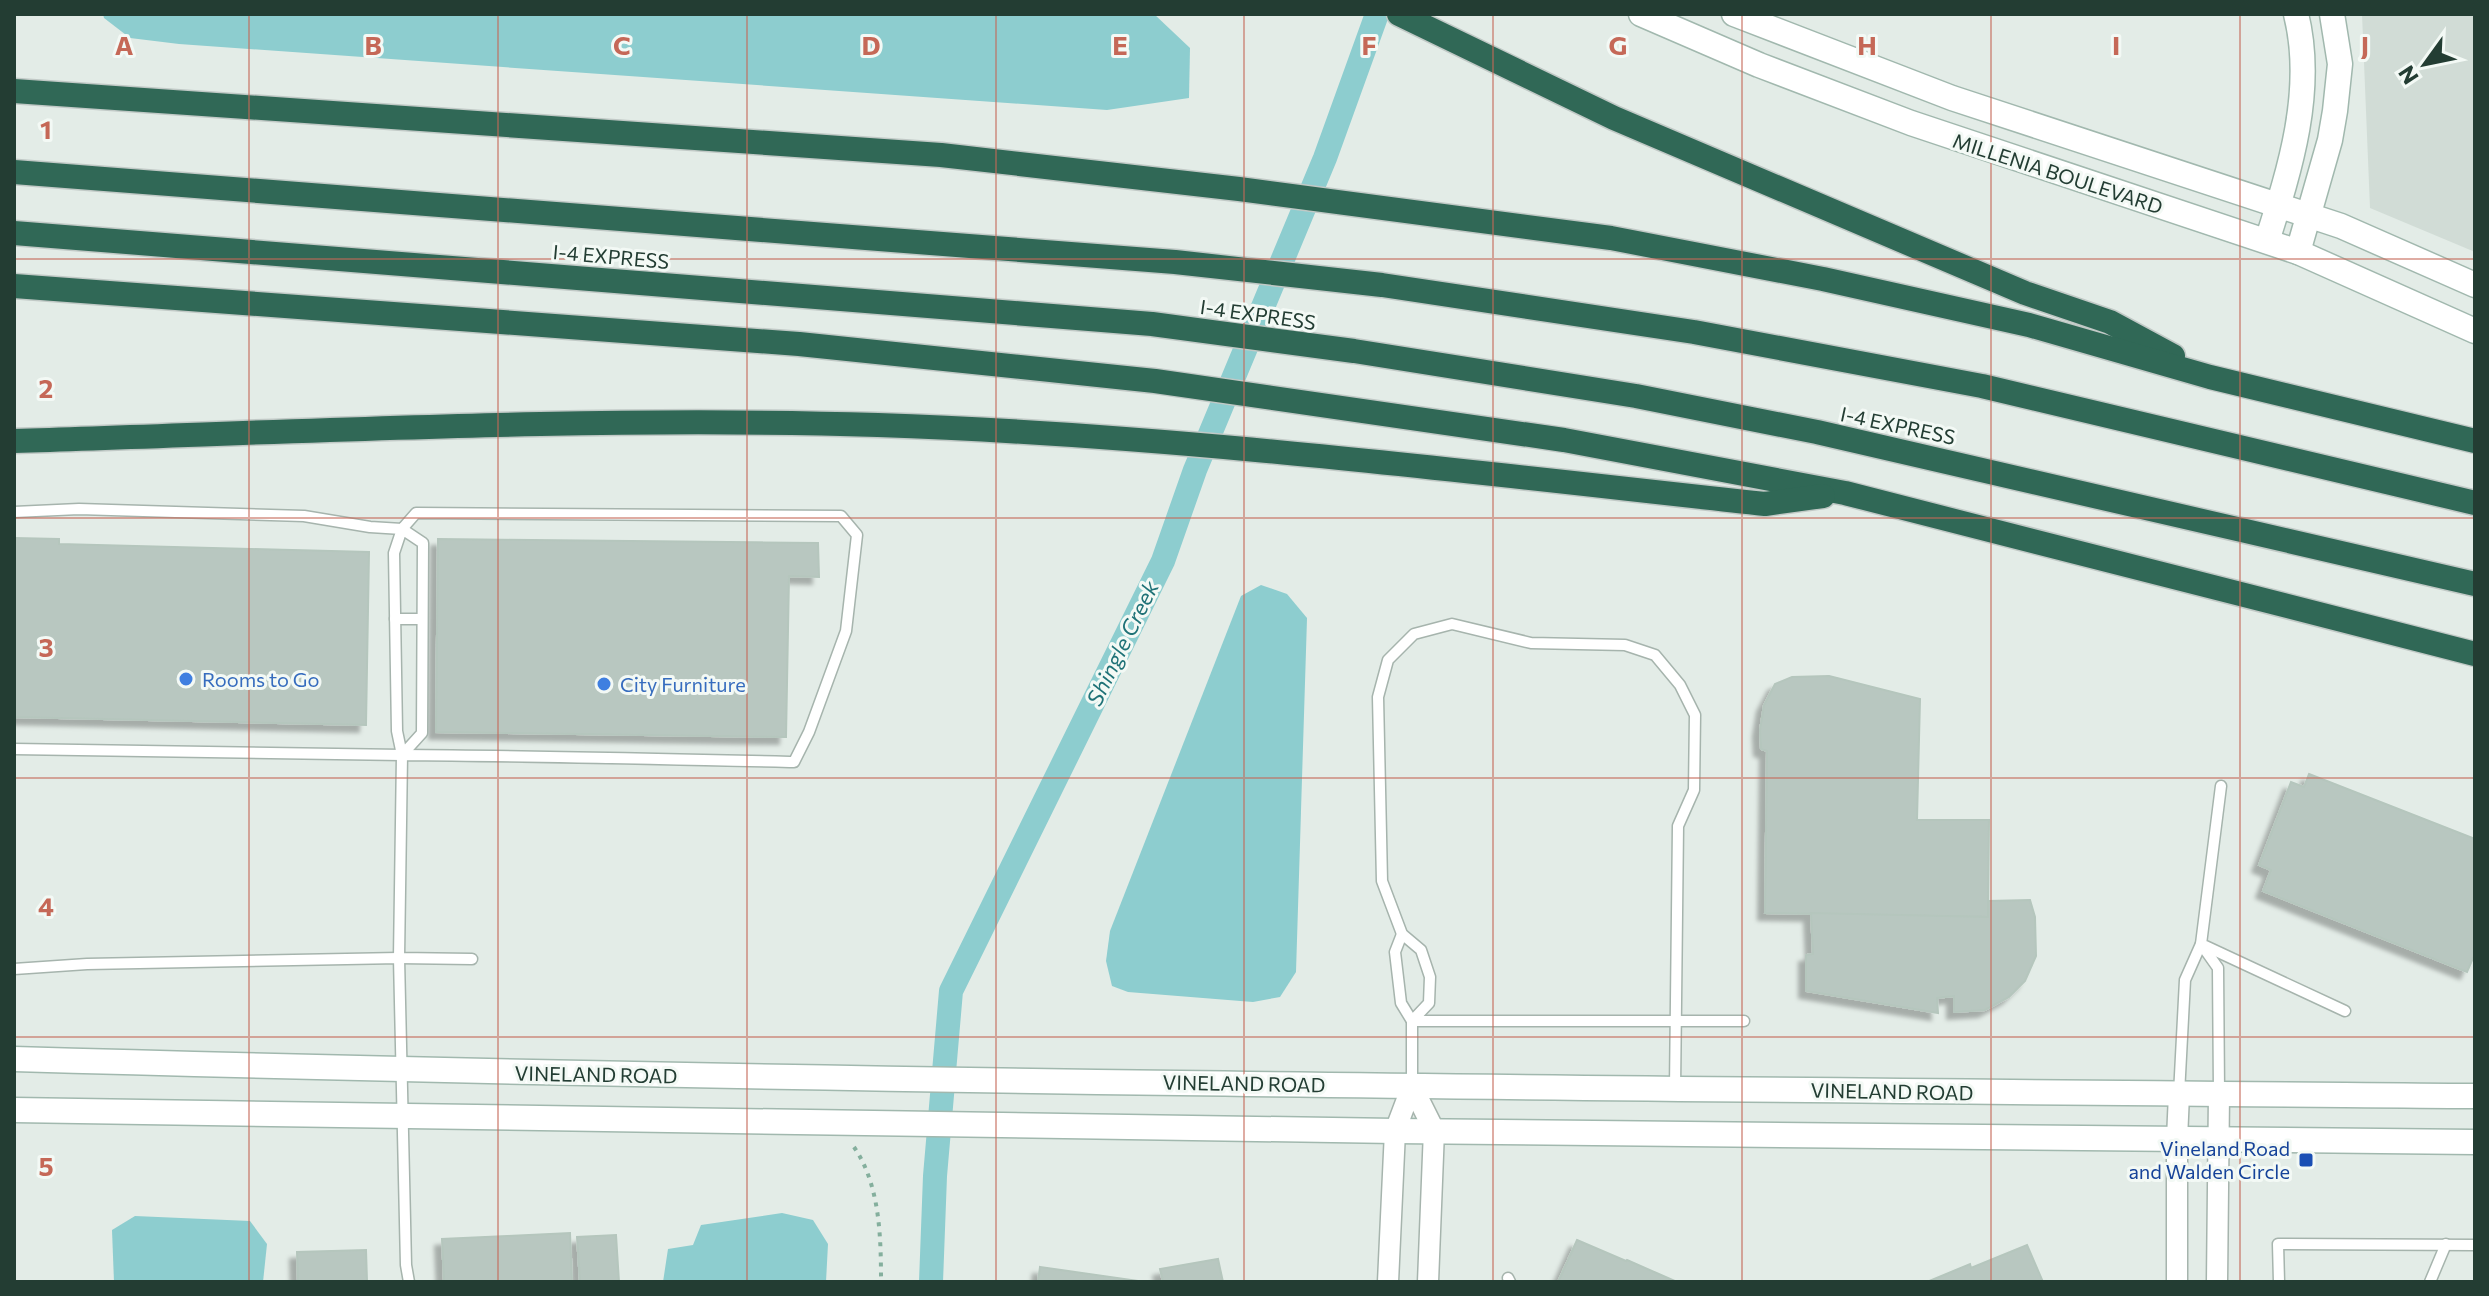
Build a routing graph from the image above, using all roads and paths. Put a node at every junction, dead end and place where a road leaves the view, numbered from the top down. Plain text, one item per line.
1 (1399, 14) edge
2 (1641, 14) edge
3 (2296, 14) edge
4 (2332, 14) edge
5 (1745, 16) edge
6 (14, 91) edge
7 (14, 172) edge
8 (2278, 205) junction
9 (2309, 215) junction
10 (14, 233) edge
11 (2267, 241) junction
12 (2298, 252) junction
13 (2475, 285) edge
14 (14, 286) edge
15 (2475, 331) edge
16 (2210, 377) junction
17 (14, 441) edge
18 (2475, 441) edge
19 (1845, 493) junction
20 (2475, 503) edge
21 (14, 512) edge
22 (402, 529) junction
23 (2475, 584) edge
24 (395, 619) junction
25 (422, 619) junction
26 (2475, 654) edge
27 (14, 749) edge
28 (402, 755) junction
29 (2221, 786) dead end
30 (1402, 934) junction
31 (2201, 944) junction
32 (399, 958) junction
33 (472, 959) dead end
34 (14, 969) edge
35 (2345, 1011) dead end
36 (1675, 1020) junction
37 (1412, 1021) junction
38 (1744, 1021) dead end
39 (14, 1059) edge
40 (401, 1071) junction
41 (1412, 1086) junction
42 (1675, 1089) junction
43 (2179, 1094) junction
44 (2219, 1094) junction
45 (2475, 1096) edge
46 (14, 1110) edge
47 (403, 1117) junction
48 (1434, 1130) junction
49 (1395, 1131) junction
50 (2218, 1137) junction
51 (2177, 1139) junction
52 (2475, 1142) edge
53 (853, 1145) dead end
54 (2446, 1244) junction
55 (2475, 1245) edge
56 (409, 1282) edge
57 (881, 1282) edge
58 (1388, 1282) edge
59 (1428, 1282) edge
60 (2177, 1282) edge
61 (2217, 1282) edge
62 (2279, 1282) edge
63 (2430, 1282) edge

1 - 16 highway
2 - 11 street, MILLENIA BOULEVARD
3 - 8 street
4 - 9 street
5 - 8 street, MILLENIA BOULEVARD
6 - 16 highway
7 - 20 highway, I-4 EXPRESS
8 - 9 street, MILLENIA BOULEVARD
8 - 11 street
9 - 12 street
9 - 13 street, MILLENIA BOULEVARD
10 - 23 highway, I-4 EXPRESS
11 - 12 street, MILLENIA BOULEVARD
12 - 15 street, MILLENIA BOULEVARD
14 - 19 highway
16 - 18 highway
17 - 19 highway
19 - 26 highway
21 - 22 lane
22 - 24 lane
22 - 25 lane
22 - 28 lane
24 - 25 lane
24 - 28 lane
25 - 28 lane
27 - 28 lane
28 - 32 lane
29 - 31 lane
30 - 36 lane
30 - 37 lane
30 - 37 lane
31 - 35 lane
31 - 43 lane
31 - 44 lane
32 - 33 lane
32 - 34 lane
32 - 40 lane
36 - 37 lane
36 - 38 lane
36 - 42 lane
37 - 41 lane
39 - 40 street, VINELAND ROAD
40 - 41 street, VINELAND ROAD
40 - 47 lane
41 - 42 street, VINELAND ROAD
41 - 48 street
41 - 49 street
42 - 43 street, VINELAND ROAD
43 - 44 street, VINELAND ROAD
43 - 51 street
44 - 45 street, VINELAND ROAD
44 - 50 street
46 - 47 street
47 - 49 street
47 - 56 lane
48 - 49 street
48 - 51 street
48 - 59 street
49 - 58 street
50 - 51 street
50 - 52 street
50 - 61 street
51 - 60 street
53 - 57 path
54 - 55 lane
54 - 62 lane
54 - 63 lane

